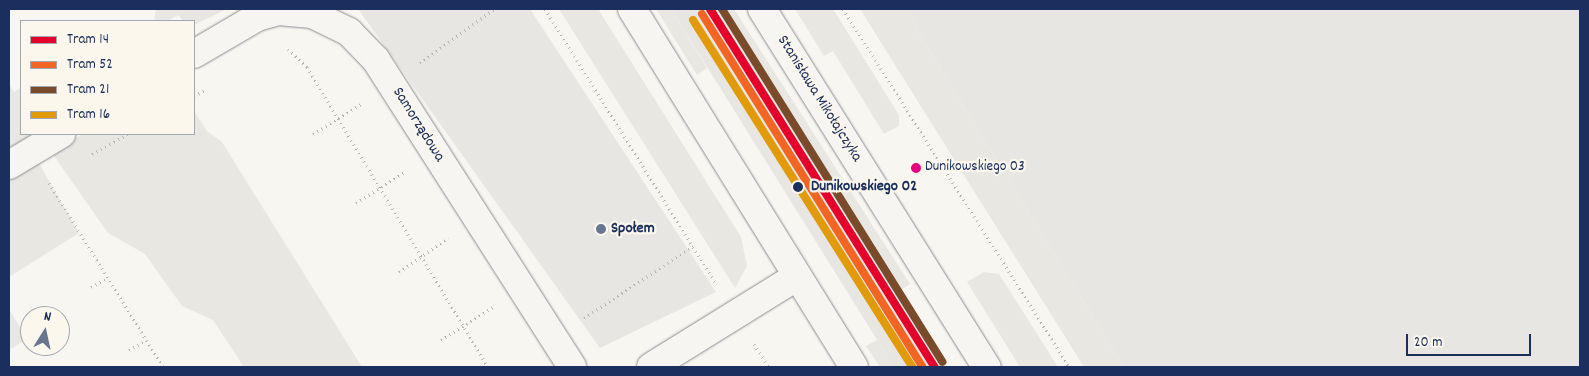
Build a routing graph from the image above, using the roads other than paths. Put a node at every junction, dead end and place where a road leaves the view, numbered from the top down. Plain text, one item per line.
1 (632, 9) edge
2 (762, 9) edge
3 (195, 53) edge
4 (59, 135) edge
5 (9, 165) edge
6 (796, 277) junction
7 (572, 367) edge
8 (651, 367) edge
9 (854, 367) edge
10 (987, 367) edge

1 - 6 street
2 - 10 street, Stanisława Mikołajczyka
3 - 7 street, Samorządowa
4 - 5 street
6 - 8 street
6 - 9 street

